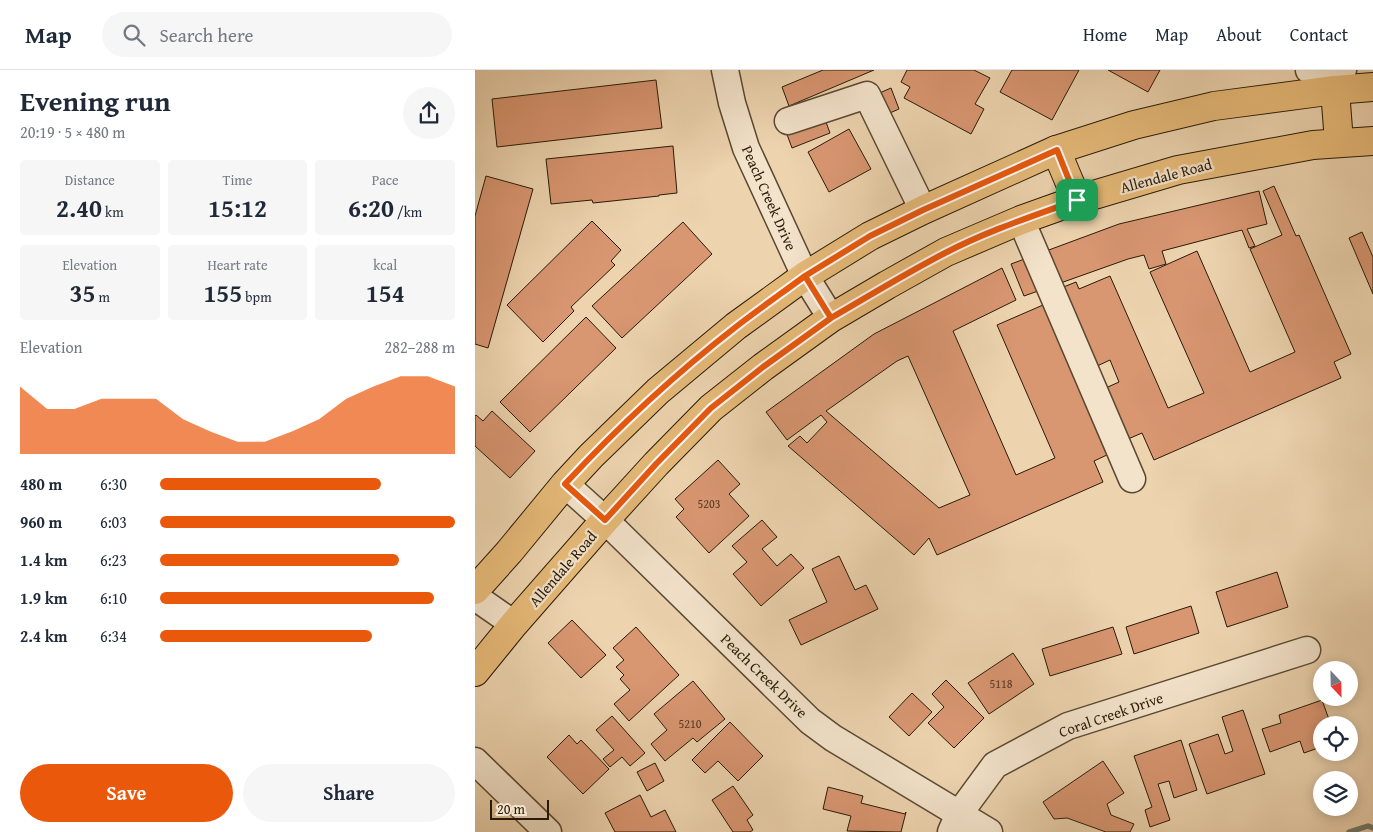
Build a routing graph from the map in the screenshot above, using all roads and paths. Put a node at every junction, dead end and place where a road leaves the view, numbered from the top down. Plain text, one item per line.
1 (725, 70) edge
2 (1309, 70) edge
3 (1339, 80) edge
4 (1373, 87) edge
5 (788, 121) dead end
6 (1373, 141) edge
7 (1339, 142) junction
8 (1057, 150) junction
9 (1077, 200) junction
10 (923, 210) junction
11 (1021, 220) junction
12 (805, 276) junction
13 (831, 318) junction
14 (1131, 479) dead end
15 (565, 484) junction
16 (605, 520) junction
17 (475, 590) edge
18 (475, 597) edge
19 (514, 624) junction
20 (1307, 650) dead end
21 (475, 672) edge
22 (475, 761) edge
23 (955, 823) edge
24 (547, 832) edge
25 (989, 832) edge

1 - 12 street, Peach Creek Drive
2 - 3 street
3 - 4 main road
3 - 7 main road
3 - 8 main road
5 - 10 street
6 - 7 main road, Allendale Road
7 - 9 main road, Allendale Road
8 - 9 main road
8 - 10 main road
9 - 11 main road, Allendale Road
10 - 12 main road
11 - 13 main road, Allendale Road
11 - 14 street
12 - 13 street, Peach Creek Drive
12 - 15 main road
13 - 16 main road, Allendale Road
15 - 16 street, Peach Creek Drive
15 - 17 main road
16 - 19 main road, Allendale Road
16 - 23 street, Peach Creek Drive
18 - 19 street
19 - 21 main road, Allendale Road
20 - 23 street, Coral Creek Drive
22 - 24 street
23 - 25 street, Peach Creek Drive

